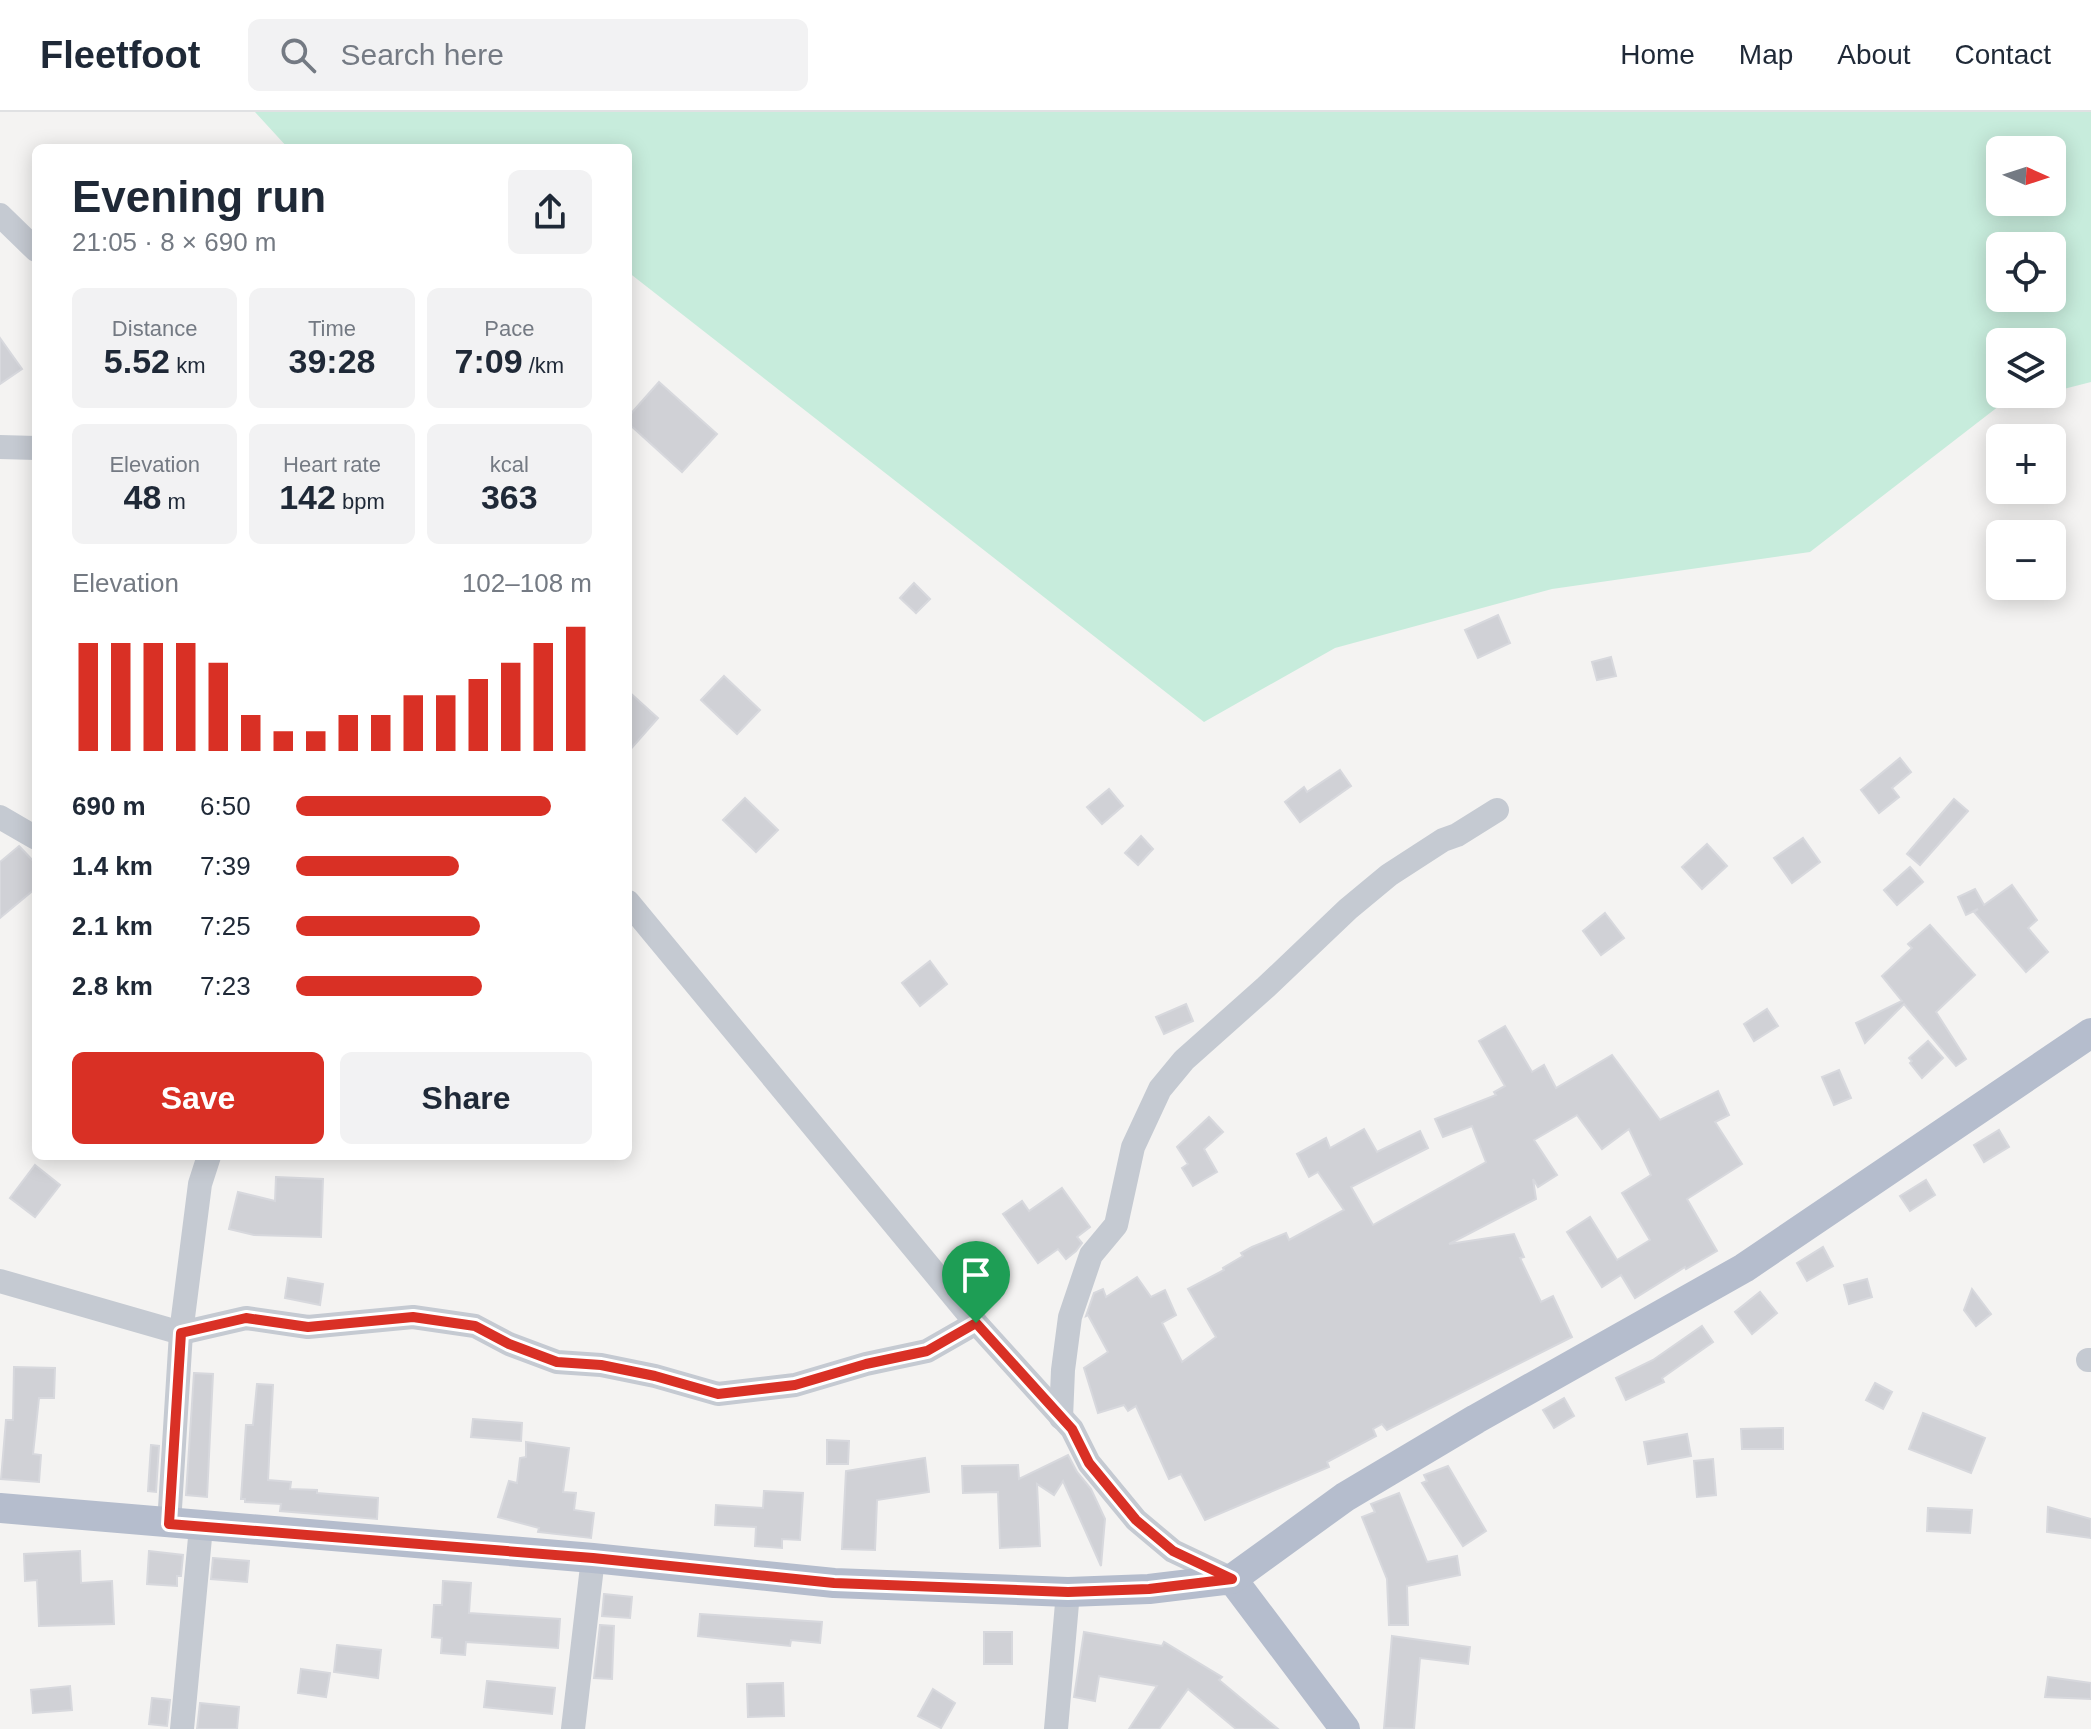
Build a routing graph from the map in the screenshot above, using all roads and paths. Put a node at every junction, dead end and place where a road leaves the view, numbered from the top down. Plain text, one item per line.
1 (0, 215) edge
2 (32, 246) edge
3 (0, 447) edge
4 (32, 448) edge
5 (1497, 810) dead end
6 (0, 817) edge
7 (32, 836) edge
8 (632, 907) edge
9 (2091, 1033) edge
10 (208, 1160) edge
11 (0, 1281) edge
12 (976, 1323) junction
13 (181, 1333) junction
14 (1061, 1418) junction
15 (0, 1508) edge
16 (169, 1524) junction
17 (201, 1527) junction
18 (593, 1558) junction
19 (1232, 1579) junction
20 (1068, 1592) junction
21 (182, 1729) edge
22 (573, 1729) edge
23 (1056, 1729) edge
24 (1345, 1729) edge

1 - 2 street
3 - 4 street
5 - 14 street
6 - 7 street
8 - 12 street
9 - 19 main road
10 - 13 street
11 - 13 street
12 - 13 street
12 - 14 street
13 - 16 street
14 - 19 street
15 - 16 main road
16 - 17 main road
17 - 18 main road
17 - 21 street
18 - 20 main road
18 - 22 street
19 - 20 main road
19 - 24 main road
20 - 23 street

